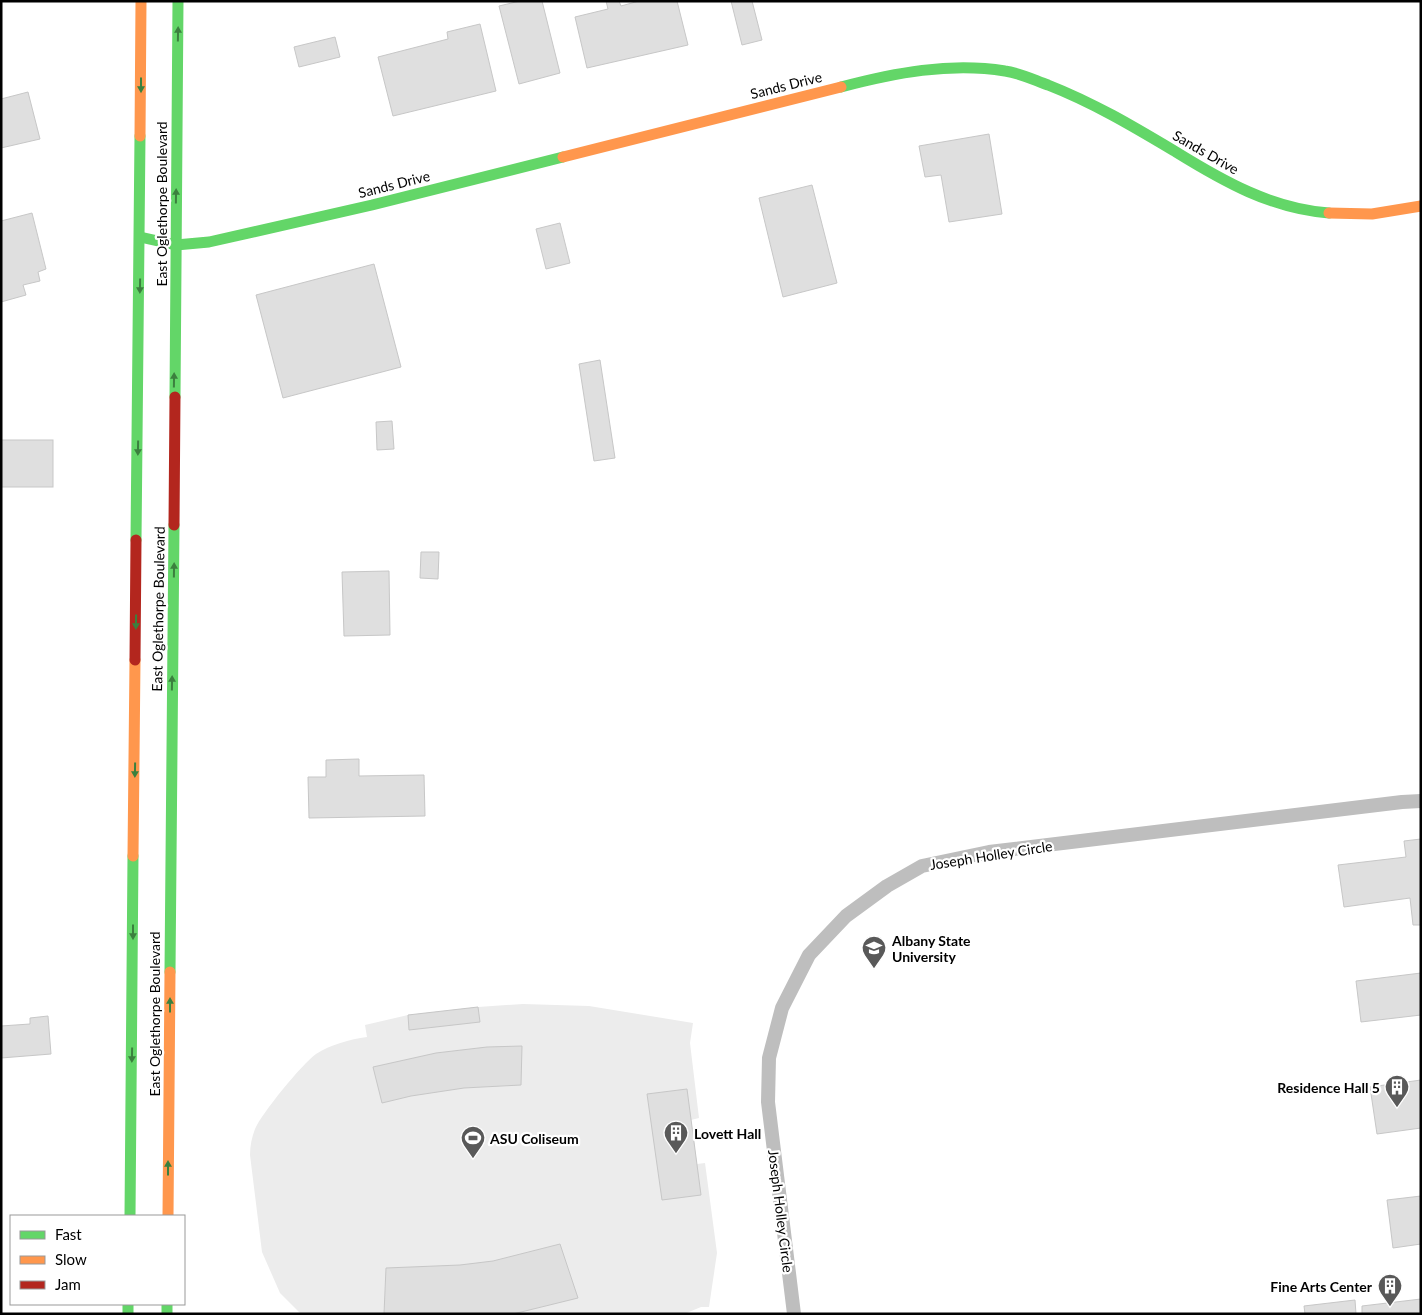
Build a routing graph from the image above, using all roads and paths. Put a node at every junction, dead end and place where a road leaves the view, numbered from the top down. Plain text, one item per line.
1 (141, 1) edge
2 (178, 1) edge
3 (1421, 206) edge
4 (140, 237) junction
5 (176, 245) junction
6 (1421, 801) edge
7 (130, 1215) edge
8 (168, 1215) edge
9 (794, 1314) edge

1 -> 4 main road, East Oglethorpe Boulevard
5 -> 2 main road, East Oglethorpe Boulevard
3 - 5 main road, Sands Drive
4 - 5 main road, Sands Drive
4 -> 7 main road, East Oglethorpe Boulevard
8 -> 5 main road, East Oglethorpe Boulevard
6 - 9 street, Joseph Holley Circle

